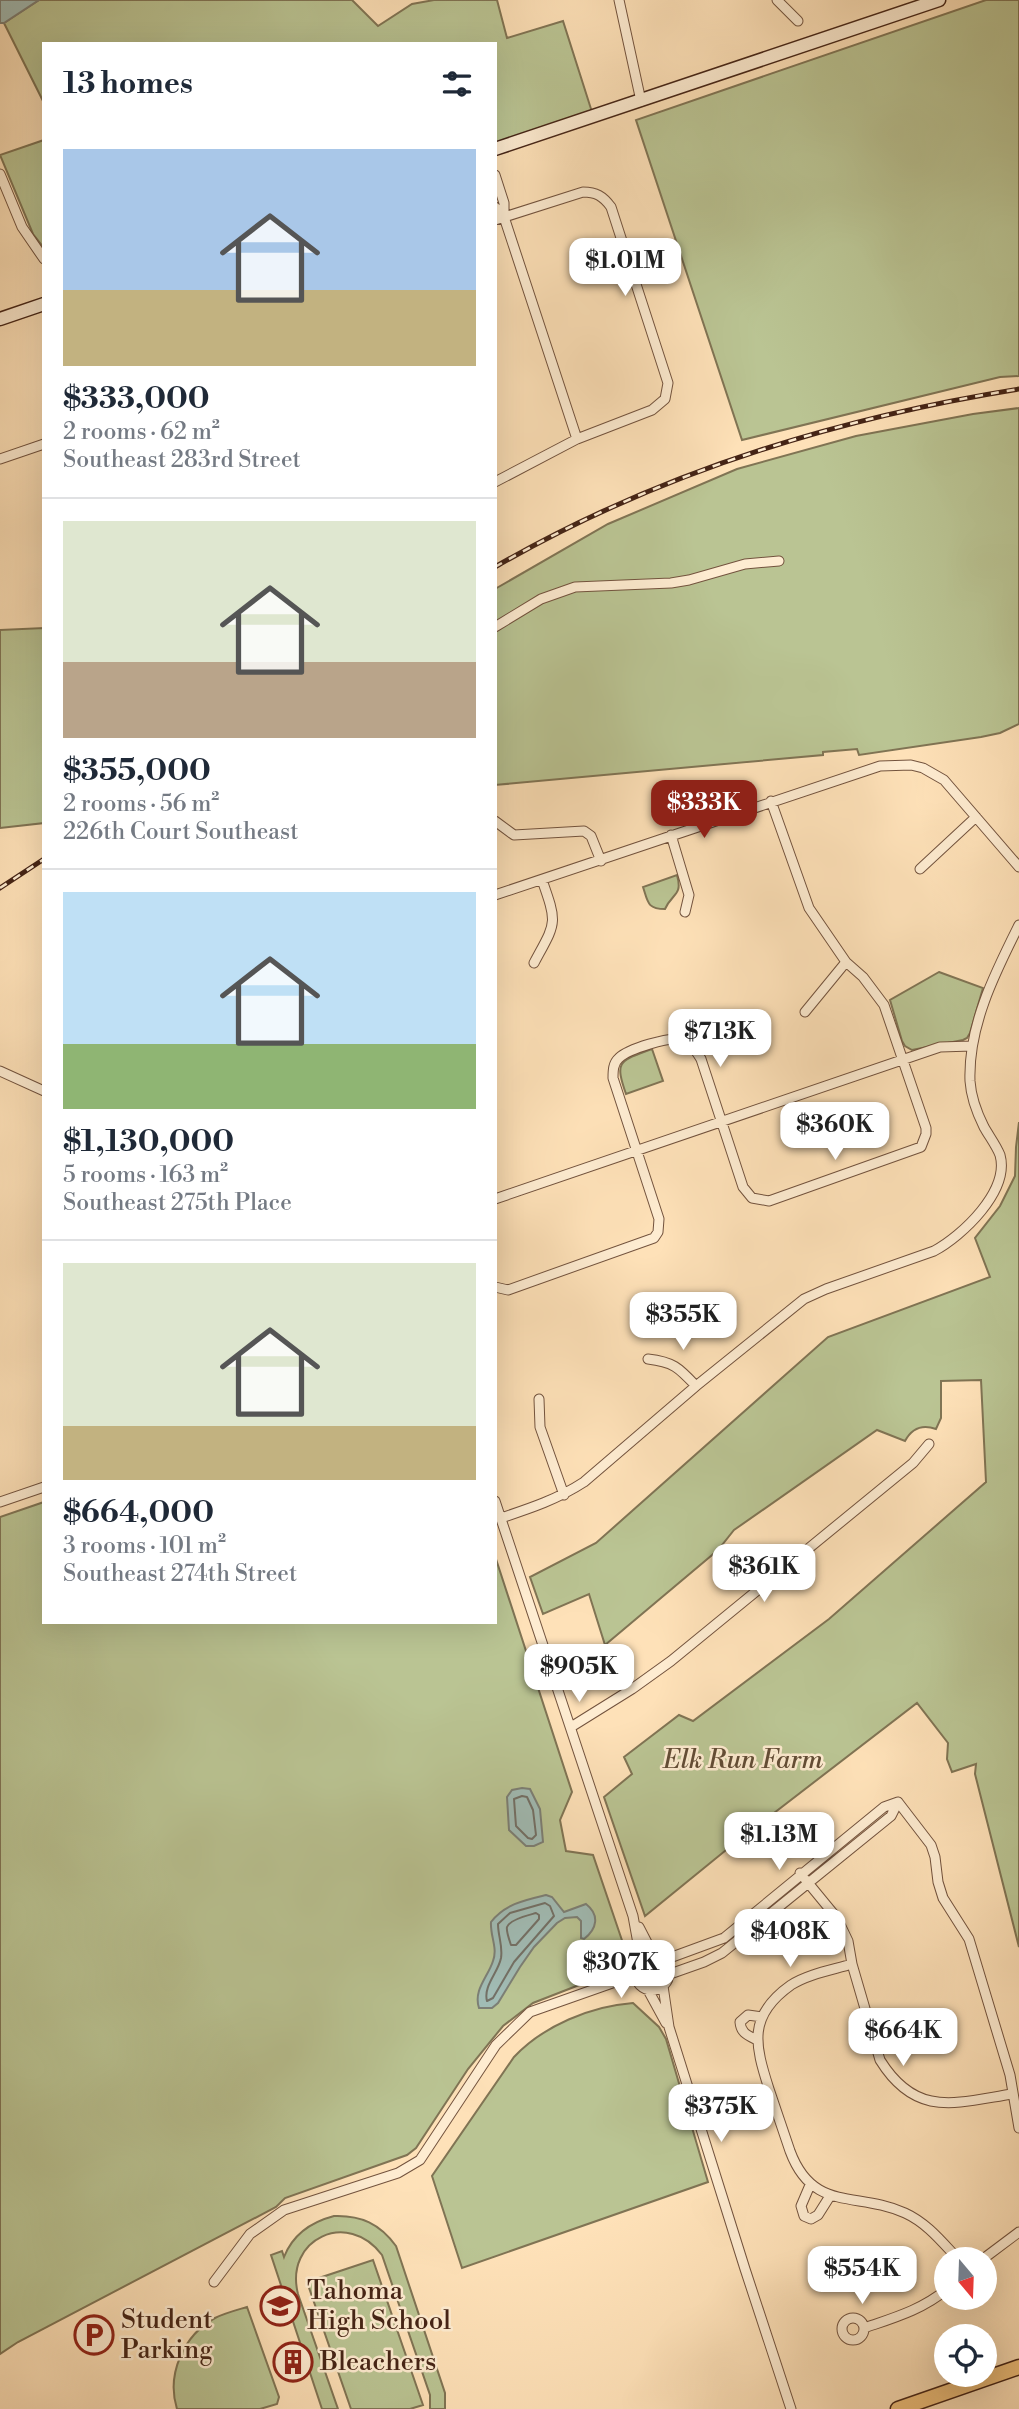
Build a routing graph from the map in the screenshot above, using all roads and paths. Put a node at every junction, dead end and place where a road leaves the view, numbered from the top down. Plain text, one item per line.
1 (619, 0) edge
2 (777, 0) edge
3 (939, 0) edge
4 (798, 22) dead end
5 (642, 101) junction
6 (497, 148) edge
7 (0, 174) edge
8 (497, 181) edge
9 (500, 219) edge
10 (42, 256) edge
11 (42, 305) edge
12 (0, 318) edge
13 (577, 439) junction
14 (42, 445) edge
15 (0, 459) edge
16 (497, 481) edge
17 (779, 561) dead end
18 (497, 626) edge
19 (771, 801) junction
20 (976, 817) junction
21 (497, 822) edge
22 (671, 835) junction
23 (601, 861) junction
24 (1019, 866) edge
25 (920, 869) dead end
26 (542, 880) junction
27 (497, 894) edge
28 (685, 912) dead end
29 (1019, 925) edge
30 (846, 962) junction
31 (534, 963) dead end
32 (805, 1012) dead end
33 (972, 1046) junction
34 (904, 1059) junction
35 (0, 1071) edge
36 (42, 1090) edge
37 (721, 1122) junction
38 (637, 1150) junction
39 (497, 1198) edge
40 (497, 1287) edge
41 (648, 1359) dead end
42 (696, 1386) junction
43 (539, 1399) dead end
44 (929, 1444) dead end
45 (42, 1488) edge
46 (564, 1495) junction
47 (0, 1502) edge
48 (497, 1507) edge
49 (501, 1518) junction
50 (571, 1727) junction
51 (898, 1802) junction
52 (800, 1873) junction
53 (808, 1883) junction
54 (633, 1916) junction
55 (654, 1956) junction
56 (641, 1960) junction
57 (663, 1960) junction
58 (852, 1964) junction
59 (670, 1975) junction
60 (637, 1980) junction
61 (663, 1986) junction
62 (648, 1990) junction
63 (762, 2017) junction
64 (669, 2027) junction
65 (757, 2040) junction
66 (1013, 2094) junction
67 (1019, 2128) edge
68 (810, 2185) junction
69 (830, 2196) junction
70 (1019, 2232) edge
71 (947, 2247) edge
72 (998, 2248) edge
73 (214, 2281) dead end
74 (934, 2300) edge
75 (864, 2328) dead end
76 (1019, 2367) edge
77 (791, 2409) edge
78 (898, 2409) edge

1 - 5 street
2 - 4 street
3 - 5 street
5 - 6 street
7 - 10 street
8 - 9 street
9 - 13 street
9 - 13 street
11 - 12 street
13 - 16 street
14 - 15 street
17 - 18 street
19 - 20 street
19 - 22 street
19 - 30 street
20 - 24 street
20 - 25 street
21 - 23 street
22 - 23 street
22 - 28 street
23 - 26 street
26 - 27 street
26 - 31 street
29 - 33 street
30 - 32 street
30 - 34 street
33 - 34 street
33 - 42 street
34 - 37 street
34 - 37 street
35 - 36 street
37 - 38 street
37 - 38 street
38 - 39 street
38 - 40 street
41 - 42 street
42 - 46 street
43 - 46 street
44 - 50 street
45 - 47 street
46 - 49 street
48 - 49 street
49 - 50 street
50 - 54 street
51 - 52 street
51 - 53 street
51 - 66 street
52 - 53 street
52 - 57 street
53 - 58 street
53 - 59 street
54 - 55 street
54 - 56 street
55 - 56 street
55 - 57 street
56 - 60 street
57 - 59 street
58 - 63 street
58 - 66 street
59 - 61 street
60 - 62 street
60 - 73 street
61 - 62 street
61 - 64 street
62 - 64 street
63 - 65 street
63 - 65 street
64 - 77 street
65 - 68 street
66 - 67 street
68 - 69 street
68 - 69 street
69 - 71 street
70 - 72 street
74 - 75 street
76 - 78 main road

